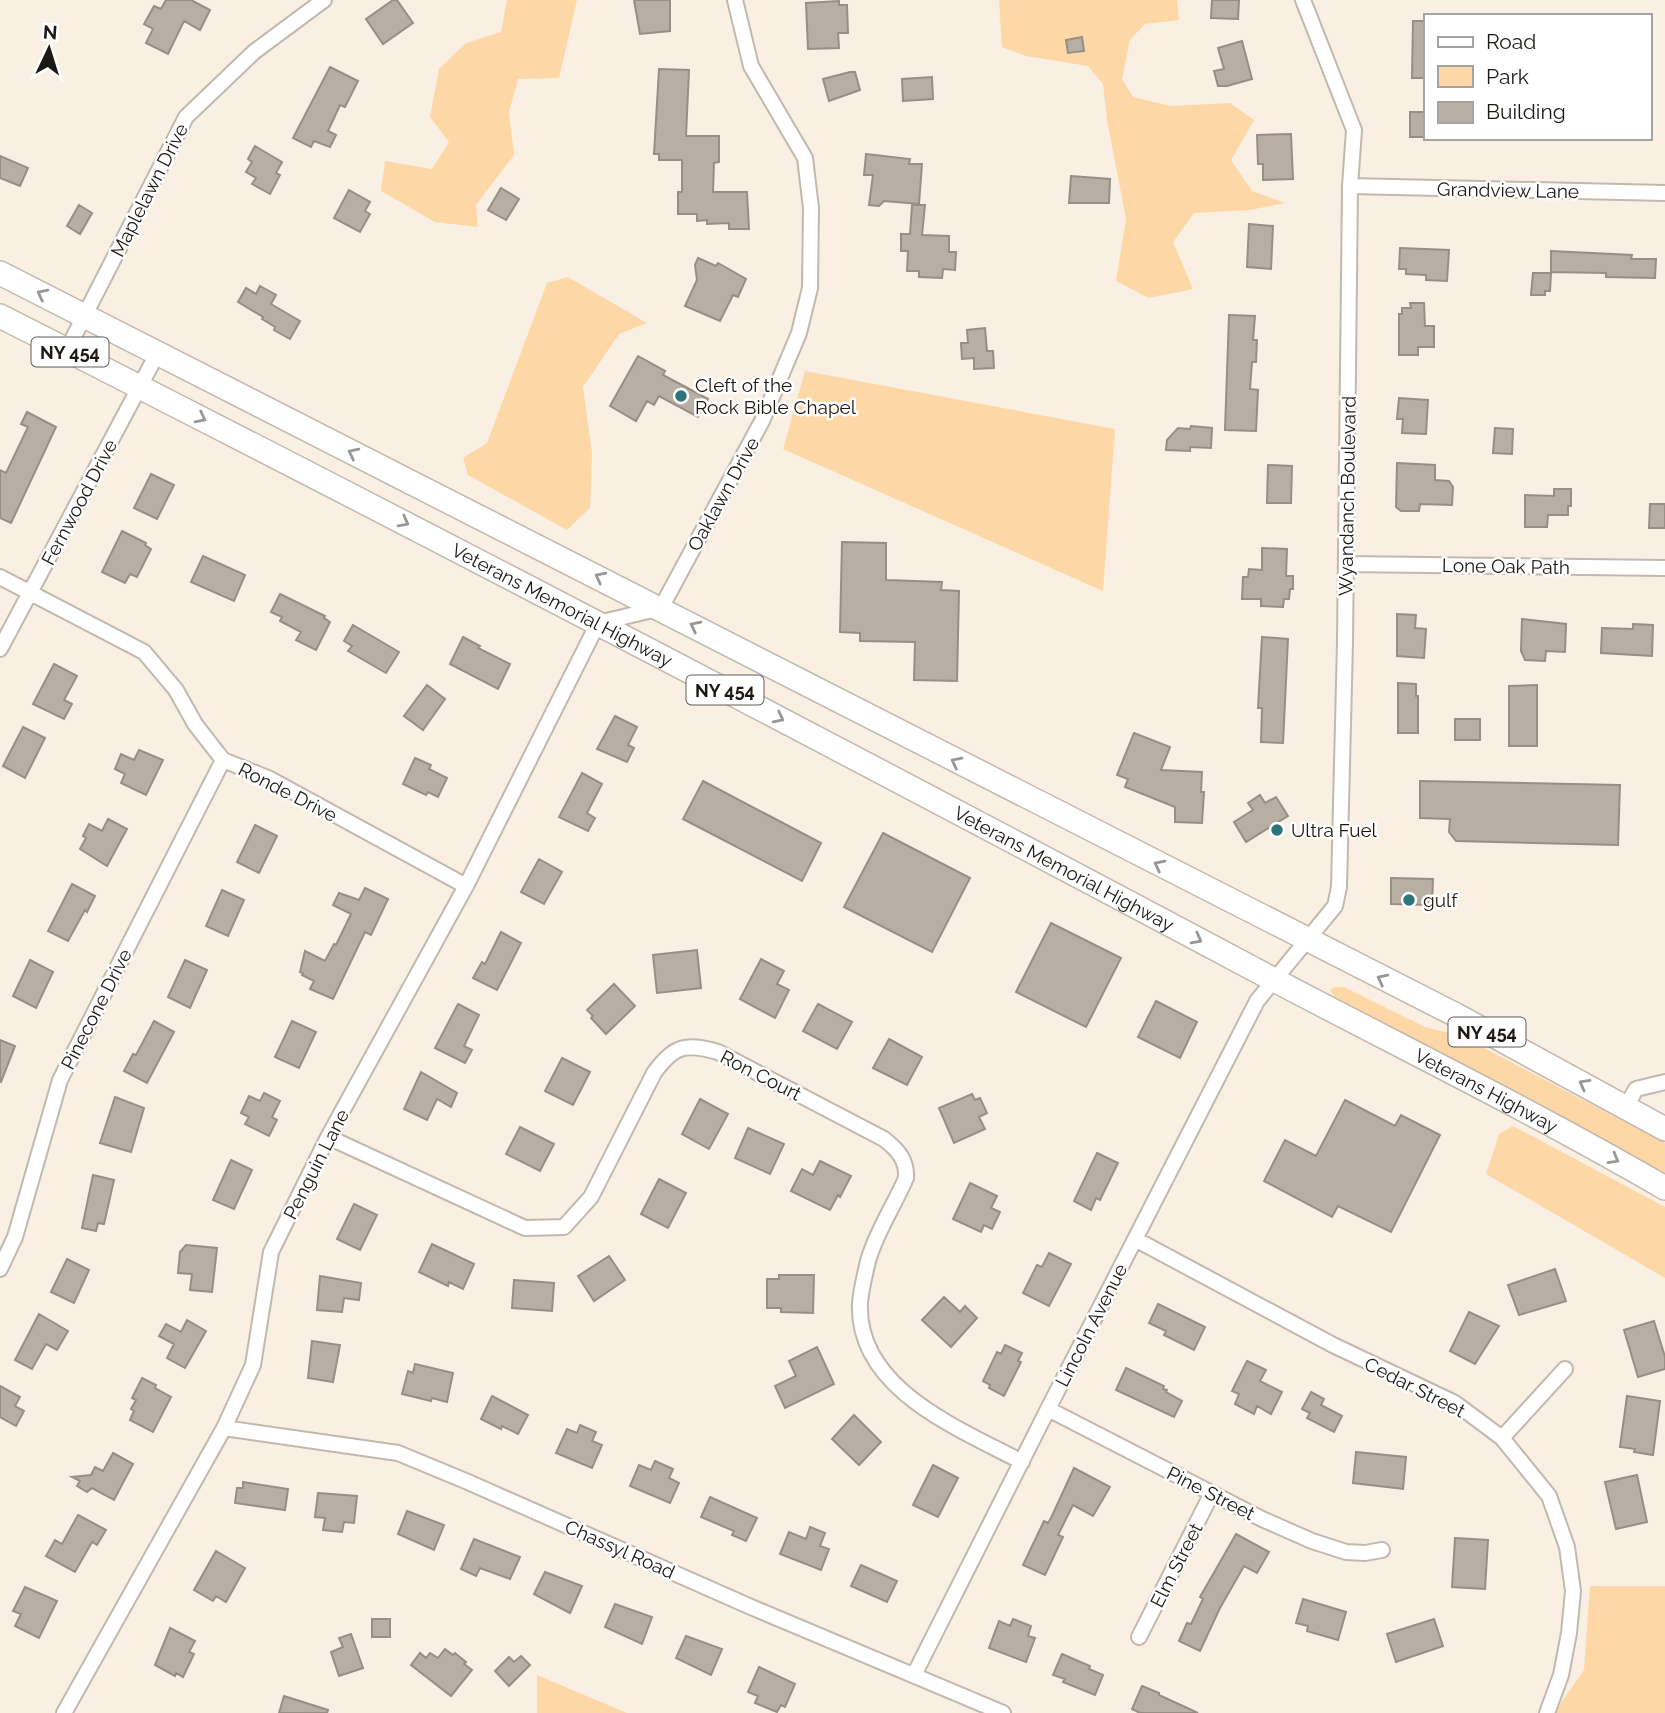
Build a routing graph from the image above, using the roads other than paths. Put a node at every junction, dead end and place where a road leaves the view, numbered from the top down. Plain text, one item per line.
1 (324, 0) edge
2 (735, 0) edge
3 (1303, 0) edge
4 (1350, 186) junction
5 (1665, 193) edge
6 (0, 273) edge
7 (0, 316) edge
8 (83, 316) junction
9 (67, 350) junction
10 (157, 354) junction
11 (141, 387) junction
12 (1347, 564) junction
13 (1665, 568) edge
14 (0, 577) edge
15 (30, 592) junction
16 (661, 608) junction
17 (598, 623) junction
18 (0, 649) edge
19 (223, 760) junction
20 (466, 886) junction
21 (1307, 939) junction
22 (1274, 980) junction
23 (1307, 997) joint
24 (1665, 1082) edge
25 (1626, 1107) junction
26 (1665, 1129) edge
27 (328, 1137) junction
28 (1665, 1188) edge
29 (1135, 1239) junction
30 (0, 1269) edge
31 (1565, 1369) dead end
32 (1048, 1409) junction
33 (224, 1428) junction
34 (1502, 1438) junction
35 (1022, 1462) junction
36 (1212, 1493) junction
37 (1382, 1550) dead end
38 (1139, 1637) dead end
39 (914, 1675) junction
40 (64, 1713) edge
41 (1003, 1713) edge
42 (1548, 1713) edge

1 - 8 street, Maplelawn Drive
2 - 16 street, Oaklawn Drive
3 - 4 street, Wyandanch Boulevard
4 - 5 street, Grandview Lane
4 - 12 street, Wyandanch Boulevard
8 -> 6 main road, Veterans Memorial Highway / NY 454
7 - 9 main road, Veterans Memorial Highway / NY 454
8 - 9 street, Maplelawn Drive
8 - 10 main road, Veterans Memorial Highway / NY 454
9 - 11 main road, Veterans Memorial Highway / NY 454
10 - 11 street, Fernwood Drive
16 -> 10 main road, Veterans Memorial Highway / NY 454
11 - 15 street, Fernwood Drive
11 -> 17 main road, Veterans Memorial Highway / NY 454
12 - 13 street, Lone Oak Path
12 - 21 street, Wyandanch Boulevard
14 - 15 street, Ronde Drive
15 - 18 street, Fernwood Drive
15 - 19 street, Ronde Drive
16 - 17 street
21 -> 16 main road, Veterans Memorial Highway / NY 454
17 - 20 street, Penguin Lane
17 -> 22 main road, Veterans Memorial Highway / NY 454
19 - 20 street, Ronde Drive
19 - 30 street, Pinecone Drive
20 - 27 street, Penguin Lane
21 - 22 street, Wyandanch Boulevard
25 -> 21 main road, NY 454
22 - 23 main road, Veterans Memorial Highway / NY 454
22 - 29 street, Lincoln Avenue
23 -> 28 main road, Veterans Highway / NY 454
24 - 25 street
25 - 26 main road, NY 454
27 - 33 street, Penguin Lane
27 - 35 street, Ron Court
29 - 32 street, Lincoln Avenue
29 - 34 street, Cedar Street
31 - 34 street
32 - 35 street, Lincoln Avenue
32 - 36 street, Pine Street
33 - 39 street, Chassyl Road
33 - 40 street, Penguin Lane
34 - 42 street, Cedar Street
35 - 39 street, Lincoln Avenue
36 - 37 street, Pine Street
36 - 38 street, Elm Street
39 - 41 street, Chassyl Road

